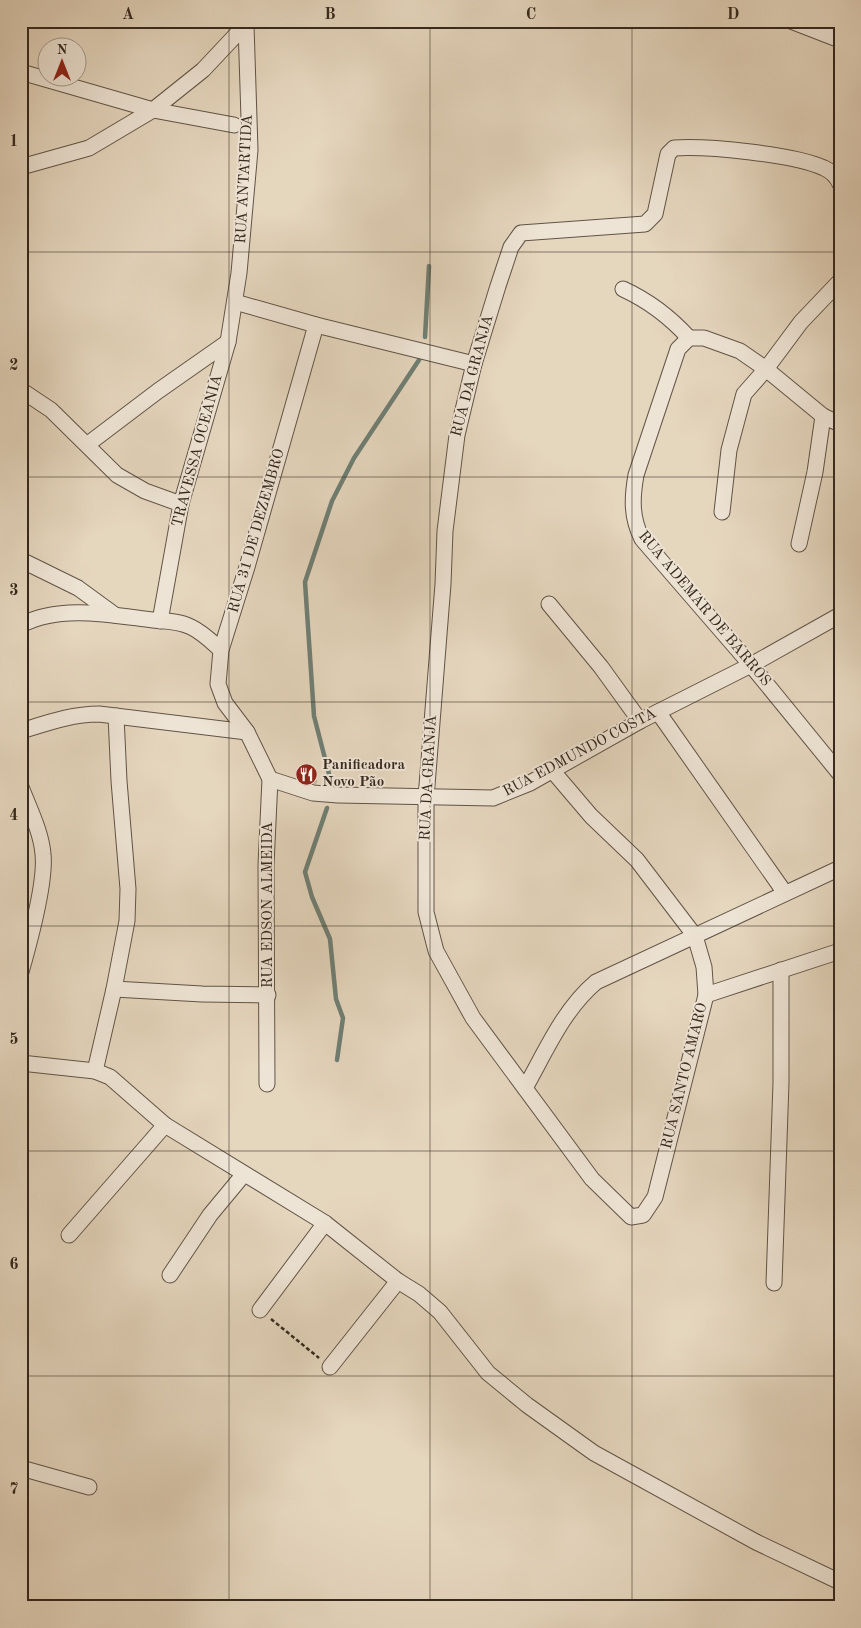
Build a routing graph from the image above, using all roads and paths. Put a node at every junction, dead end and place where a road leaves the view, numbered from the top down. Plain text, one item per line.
1 (791, 21) edge
2 (246, 22) edge
3 (840, 40) edge
4 (21, 72) edge
5 (153, 110) junction
6 (234, 125) dead end
7 (21, 167) edge
8 (840, 184) edge
9 (840, 281) edge
10 (623, 289) dead end
11 (235, 302) junction
12 (316, 325) junction
13 (689, 338) junction
14 (228, 342) junction
15 (474, 364) junction
16 (766, 369) junction
17 (21, 390) edge
18 (823, 416) junction
19 (840, 424) edge
20 (88, 444) junction
21 (181, 504) junction
22 (722, 512) dead end
23 (799, 544) dead end
24 (21, 560) edge
25 (549, 604) dead end
26 (115, 615) junction
27 (840, 615) edge
28 (160, 621) junction
29 (21, 625) edge
30 (221, 650) junction
31 (751, 665) junction
32 (658, 712) junction
33 (116, 716) junction
34 (640, 721) junction
35 (21, 731) edge
36 (247, 732) junction
37 (551, 770) junction
38 (840, 774) edge
39 (270, 779) junction
40 (21, 787) edge
41 (426, 798) junction
42 (840, 868) edge
43 (785, 893) junction
44 (695, 936) junction
45 (840, 951) edge
46 (781, 970) junction
47 (21, 972) edge
48 (114, 989) junction
49 (268, 995) junction
50 (706, 995) junction
51 (21, 1064) edge
52 (95, 1071) junction
53 (267, 1084) dead end
54 (525, 1088) junction
55 (165, 1125) junction
56 (244, 1174) junction
57 (655, 1197) joint
58 (325, 1223) junction
59 (69, 1235) dead end
60 (170, 1276) dead end
61 (398, 1282) junction
62 (774, 1283) dead end
63 (260, 1310) joint
64 (330, 1367) joint
65 (21, 1468) edge
66 (89, 1487) dead end
67 (840, 1582) edge

1 - 3 street
2 - 5 street
2 - 11 street, RUA ANTARTIDA
4 - 5 street
5 - 6 street
5 - 7 street
8 - 15 street, RUA DA GRANJA
9 - 16 street
10 - 13 street
11 - 12 street
11 - 14 street, RUA ANTARTIDA
12 - 15 street
12 - 30 street, RUA 31 DE DEZEMBRO
13 - 16 street
13 - 31 street, RUA ADEMAR DE BARROS
14 - 20 street
14 - 21 street, TRAVESSA OCEANIA
15 - 41 street, RUA DA GRANJA
16 - 18 street
16 - 22 street
17 - 20 street
18 - 19 street
18 - 23 street
20 - 21 street
21 - 28 street, TRAVESSA OCEANIA
24 - 26 street
25 - 34 street
26 - 28 street
26 - 29 street
27 - 31 street, RUA EDMUNDO COSTA
28 - 30 street
30 - 36 street, RUA 31 DE DEZEMBRO
31 - 32 street, RUA EDMUNDO COSTA
31 - 38 street, RUA ADEMAR DE BARROS
32 - 34 street, RUA EDMUNDO COSTA
32 - 43 street
33 - 35 street
33 - 36 street
33 - 48 street
34 - 37 street, RUA EDMUNDO COSTA
36 - 39 street, RUA EDSON ALMEIDA
37 - 41 street, RUA EDMUNDO COSTA
37 - 44 street, RUA SANTO AMARO
39 - 41 street, RUA EDMUNDO COSTA
39 - 49 street, RUA EDSON ALMEIDA
40 - 47 street
41 - 54 street, RUA DA GRANJA
42 - 43 street
43 - 44 street
44 - 50 street, RUA SANTO AMARO
44 - 54 street
45 - 46 street
46 - 50 street
46 - 62 street
48 - 49 street
48 - 52 street
49 - 53 street, RUA EDSON ALMEIDA
50 - 57 street, RUA SANTO AMARO
51 - 52 street
52 - 55 street
54 - 57 street, RUA DA GRANJA
55 - 56 street
55 - 59 street
56 - 58 street
56 - 60 street
58 - 61 street
58 - 63 street
61 - 64 street
61 - 67 street
63 - 64 path
65 - 66 street

